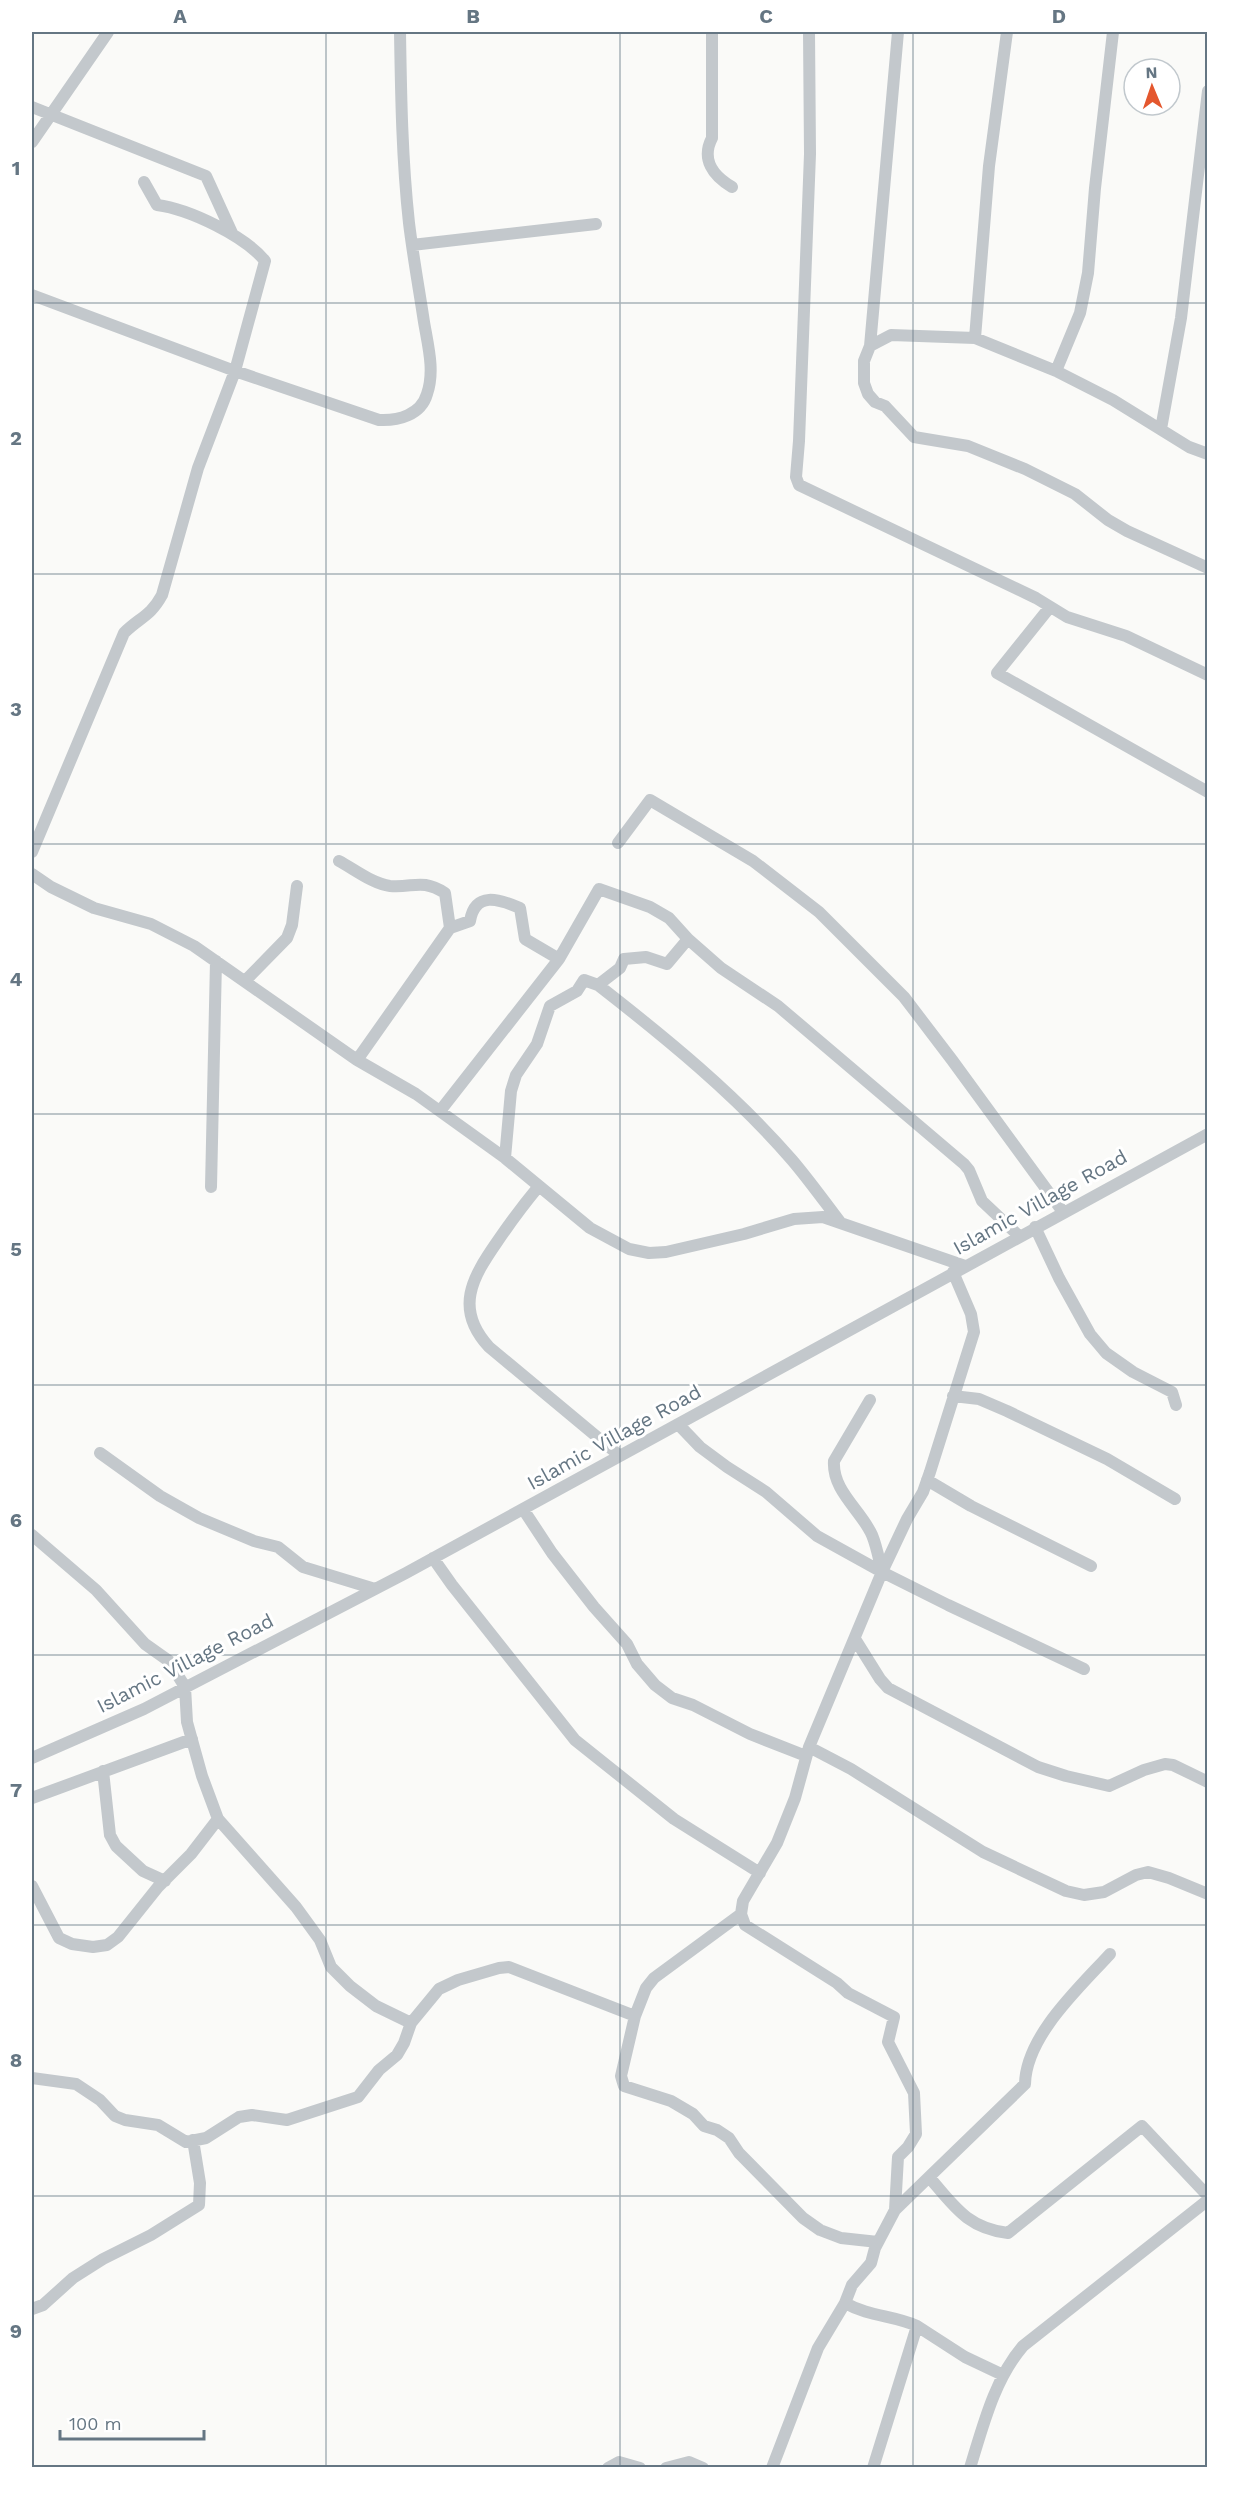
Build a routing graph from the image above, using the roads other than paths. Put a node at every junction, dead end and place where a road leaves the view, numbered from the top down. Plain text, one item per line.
1 (108, 32) edge
2 (400, 32) edge
3 (712, 32) edge
4 (809, 32) edge
5 (898, 32) edge
6 (1007, 32) edge
7 (1113, 32) edge
8 (1208, 91) edge
9 (32, 107) edge
10 (51, 116) junction
11 (32, 142) edge
12 (144, 182) dead end
13 (732, 187) dead end
14 (596, 224) dead end
15 (232, 233) junction
16 (412, 245) junction
17 (32, 295) edge
18 (975, 338) junction
19 (870, 346) junction
20 (236, 370) junction
21 (1056, 371) junction
22 (1161, 429) junction
23 (1208, 454) edge
24 (1208, 568) edge
25 (1050, 607) junction
26 (1208, 675) edge
27 (1208, 792) edge
28 (618, 843) dead end
29 (32, 852) edge
30 (339, 861) dead end
31 (32, 874) edge
32 (297, 886) dead end
33 (450, 928) junction
34 (688, 939) junction
35 (559, 959) junction
36 (216, 961) junction
37 (245, 981) junction
38 (598, 985) junction
39 (357, 1060) junction
40 (440, 1112) junction
41 (1208, 1134) edge
42 (505, 1158) junction
43 (539, 1186) junction
44 (211, 1187) dead end
45 (1063, 1212) junction
46 (840, 1222) junction
47 (1035, 1227) junction
48 (1019, 1236) junction
49 (959, 1269) junction
50 (952, 1396) junction
51 (870, 1400) dead end
52 (1176, 1405) dead end
53 (678, 1424) junction
54 (100, 1453) dead end
55 (620, 1456) junction
56 (927, 1480) junction
57 (1175, 1499) dead end
58 (523, 1509) junction
59 (32, 1535) edge
60 (433, 1558) junction
61 (1091, 1566) dead end
62 (882, 1572) junction
63 (375, 1589) junction
64 (855, 1639) junction
65 (1084, 1669) dead end
66 (186, 1687) junction
67 (192, 1739) junction
68 (808, 1752) junction
69 (32, 1758) edge
70 (103, 1771) junction
71 (1208, 1782) edge
72 (32, 1798) edge
73 (218, 1819) junction
74 (760, 1873) junction
75 (165, 1881) junction
76 (32, 1886) edge
77 (1208, 1894) edge
78 (741, 1914) junction
79 (1110, 1954) dead end
80 (635, 2016) junction
81 (411, 2023) junction
82 (32, 2078) edge
83 (193, 2140) junction
84 (929, 2177) junction
85 (1208, 2198) edge
86 (895, 2210) junction
87 (878, 2242) junction
88 (845, 2302) junction
89 (32, 2309) edge
90 (917, 2326) junction
91 (1003, 2375) junction
92 (608, 2468) edge
93 (640, 2468) edge
94 (666, 2468) edge
95 (703, 2468) edge
96 (772, 2468) edge
97 (873, 2468) edge
98 (970, 2468) edge

1 - 10 street
2 - 16 street
3 - 13 street
4 - 25 street
5 - 19 street
6 - 18 street
7 - 21 street
8 - 22 street
9 - 10 street
10 - 11 street
10 - 15 street
12 - 15 street
14 - 16 street
15 - 20 street
16 - 20 street
17 - 20 street
18 - 19 street
18 - 21 street
19 - 24 street
20 - 29 street
21 - 22 street
22 - 23 street
25 - 26 street
25 - 27 street
28 - 45 street
30 - 33 street
31 - 36 street
32 - 37 street
33 - 35 street
33 - 39 street
34 - 35 street
34 - 38 street
34 - 48 street
35 - 40 street
36 - 37 street
36 - 44 street
37 - 39 street
38 - 42 street
38 - 46 street
39 - 40 street
40 - 42 street
41 - 45 street, Islamic Village Road
42 - 43 street
43 - 46 street
43 - 55 street
45 - 47 street, Islamic Village Road
46 - 49 street
47 - 48 street, Islamic Village Road
47 - 52 street
48 - 49 street, Islamic Village Road
49 - 50 street
49 - 53 street, Islamic Village Road
50 - 56 street
50 - 57 street
51 - 62 street
53 - 55 street, Islamic Village Road
53 - 62 street
54 - 63 street
55 - 58 street, Islamic Village Road
56 - 61 street
56 - 62 street
58 - 60 street, Islamic Village Road
58 - 68 street
59 - 66 street
60 - 63 street, Islamic Village Road
60 - 74 street
62 - 64 street
62 - 65 street
63 - 66 street, Islamic Village Road
64 - 68 street
64 - 71 street
66 - 67 street
66 - 69 street, Islamic Village Road
67 - 70 street
67 - 73 street
68 - 74 street
68 - 77 street
70 - 72 street
70 - 75 street
73 - 75 street
73 - 81 street
74 - 78 street
75 - 76 street
78 - 80 street
78 - 86 street
79 - 84 street
80 - 81 street
80 - 87 street
81 - 83 street
82 - 83 street
83 - 89 street
84 - 85 street
84 - 86 street
85 - 91 street
86 - 87 street
87 - 88 street
88 - 90 street
88 - 96 street
90 - 91 street
90 - 97 street
91 - 98 street
92 - 93 street
94 - 95 street

